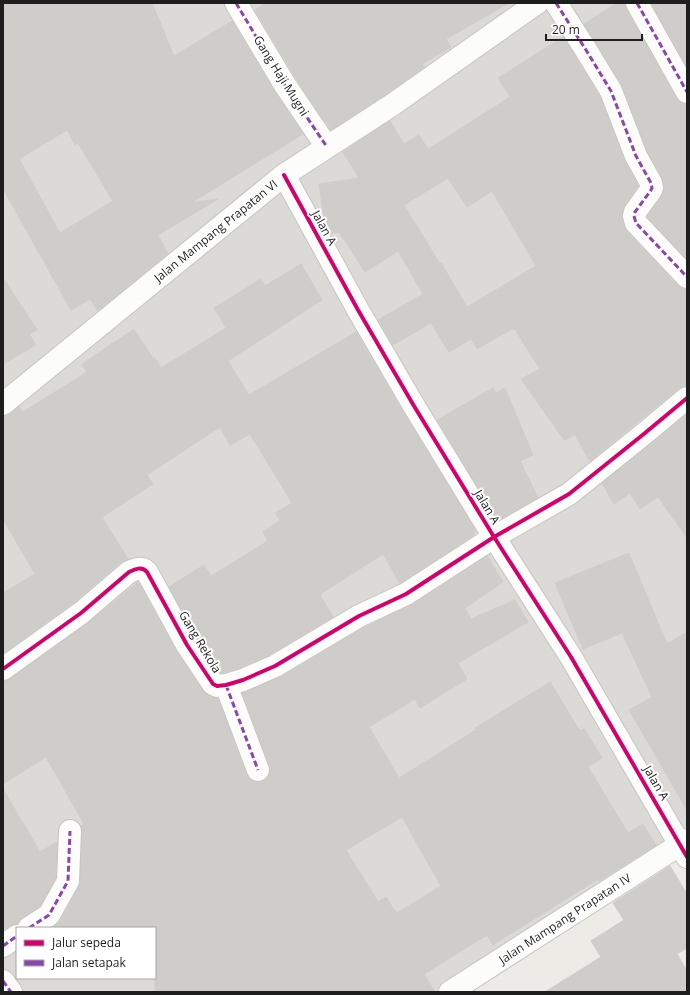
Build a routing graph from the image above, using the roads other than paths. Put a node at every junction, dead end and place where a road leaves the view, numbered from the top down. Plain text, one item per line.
1 (236, 3) edge
2 (537, 3) edge
3 (556, 3) edge
4 (637, 3) edge
5 (687, 92) edge
6 (327, 147) junction
7 (284, 175) junction
8 (687, 277) edge
9 (687, 398) edge
10 (3, 404) edge
11 (494, 537) junction
12 (3, 669) edge
13 (226, 685) junction
14 (258, 770) dead end
15 (70, 831) dead end
16 (685, 847) edge
17 (31, 927) edge
18 (16, 937) edge
19 (3, 946) edge
20 (3, 981) edge
21 (11, 992) edge
22 (450, 992) edge

1 - 6 street, Gang Haji Mugni
2 - 6 street, Jalan Mampang Prapatan VI
3 - 8 street
4 - 5 street
6 - 7 street, Jalan Mampang Prapatan VI
7 - 10 street, Jalan Mampang Prapatan VI
7 - 11 street, Jalan A
9 - 11 street, Gang Rekola
11 - 13 street, Gang Rekola
11 - 16 street, Jalan A
12 - 13 street, Gang Rekola
13 - 14 street
15 - 17 street
16 - 22 street, Jalan Mampang Prapatan IV
18 - 19 street
20 - 21 street

